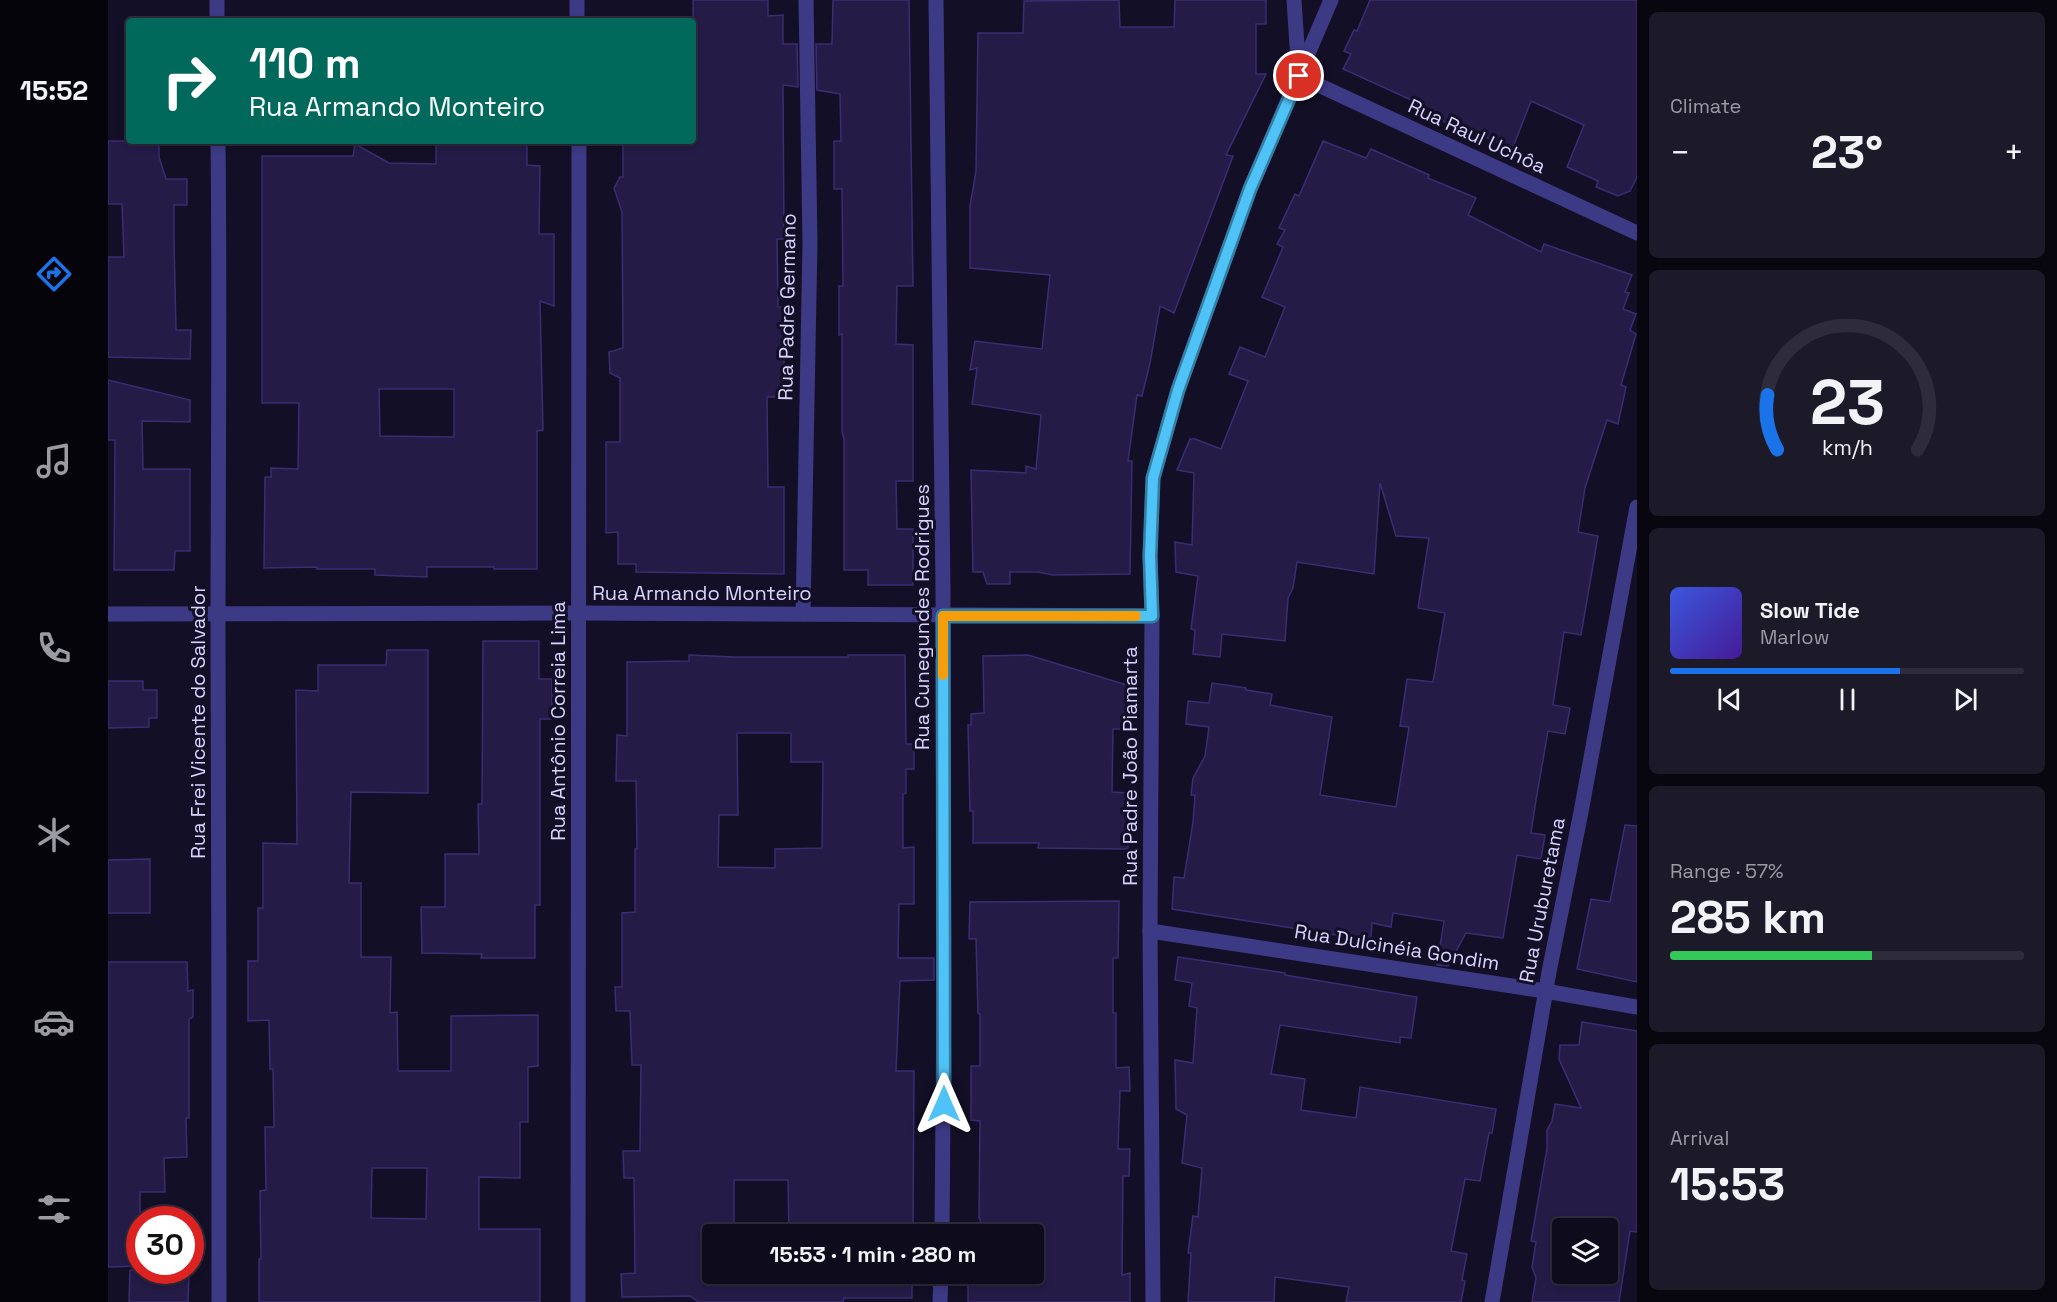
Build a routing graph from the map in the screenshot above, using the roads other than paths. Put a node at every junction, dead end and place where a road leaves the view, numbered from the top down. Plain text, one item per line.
1 (217, 0) edge
2 (577, 0) edge
3 (806, 0) edge
4 (936, 0) edge
5 (1294, 0) edge
6 (1331, 0) edge
7 (217, 18) edge
8 (578, 18) edge
9 (1299, 76) junction
10 (218, 144) edge
11 (579, 144) edge
12 (1637, 233) edge
13 (1637, 507) edge
14 (579, 613) junction
15 (108, 614) edge
16 (803, 614) junction
17 (218, 615) junction
18 (943, 616) junction
19 (1152, 616) junction
20 (1150, 931) junction
21 (1545, 991) junction
22 (1637, 1007) edge
23 (942, 1224) edge
24 (941, 1284) edge
25 (219, 1302) edge
26 (578, 1302) edge
27 (940, 1302) edge
28 (1153, 1302) edge
29 (1492, 1302) edge

1 - 7 street
2 - 8 street
3 - 16 street, Rua Padre Germano
4 - 18 street, Rua Cunegundes Rodrigues
5 - 9 street, Rua Padre João Piamarta
6 - 9 street, Rua Padre João Piamarta
9 - 12 street, Rua Raul Uchôa
9 - 19 street, Rua Padre João Piamarta
10 - 17 street, Rua Frei Vicente do Salvador
11 - 14 street, Rua Antônio Correia Lima
13 - 21 street, Rua Uruburetama
14 - 16 street, Rua Armando Monteiro
14 - 17 street, Rua Armando Monteiro
14 - 26 street, Rua Antônio Correia Lima
15 - 17 street, Rua Armando Monteiro
16 - 18 street, Rua Armando Monteiro
17 - 25 street, Rua Frei Vicente do Salvador
18 - 19 street, Rua Armando Monteiro
18 - 23 street, Rua Cunegundes Rodrigues
19 - 20 street, Rua Padre João Piamarta
20 - 21 street, Rua Dulcinéia Gondim
20 - 28 street, Rua Padre João Piamarta
21 - 22 street, Rua Dulcinéia Gondim
21 - 29 street, Rua Uruburetama
24 - 27 street

